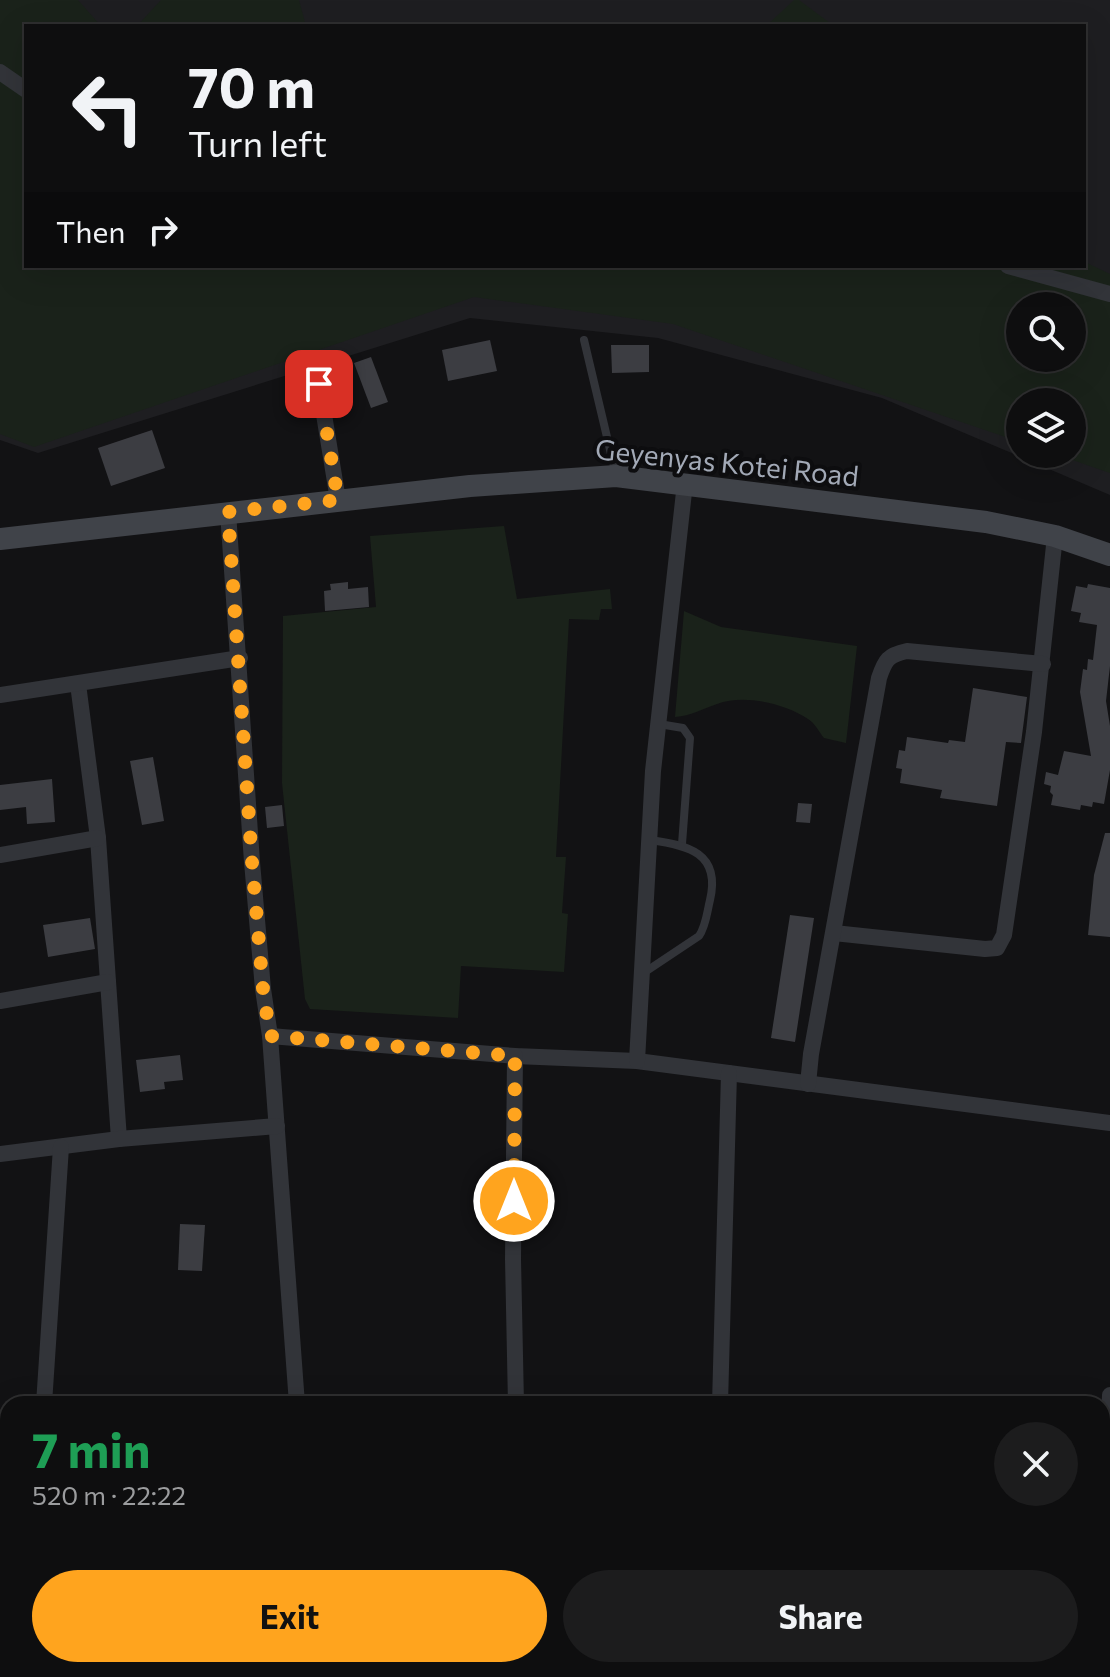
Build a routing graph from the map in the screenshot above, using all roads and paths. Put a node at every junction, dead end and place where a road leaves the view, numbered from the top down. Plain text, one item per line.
1 (0, 72) edge
2 (24, 89) edge
3 (1015, 268) edge
4 (1110, 294) edge
5 (584, 340) dead end
6 (319, 384) dead end
7 (616, 476) junction
8 (685, 483) junction
9 (338, 500) junction
10 (228, 512) junction
11 (1055, 536) junction
12 (0, 539) edge
13 (1110, 555) edge
14 (240, 658) junction
15 (1043, 664) junction
16 (78, 684) junction
17 (0, 695) edge
18 (659, 724) junction
19 (98, 838) junction
20 (650, 840) junction
21 (682, 844) junction
22 (0, 855) edge
23 (834, 933) junction
24 (642, 974) junction
25 (108, 982) junction
26 (0, 1001) edge
27 (270, 1036) junction
28 (515, 1056) junction
29 (637, 1061) junction
30 (729, 1073) junction
31 (808, 1084) junction
32 (1110, 1123) edge
33 (277, 1126) junction
34 (119, 1139) junction
35 (61, 1147) junction
36 (0, 1154) edge
37 (45, 1396) edge
38 (296, 1396) edge
39 (516, 1396) edge
40 (720, 1396) edge

1 - 2 street
3 - 4 street
5 - 7 lane
6 - 9 street
7 - 8 street, Geyenyas Kotei Road
7 - 9 street, Geyenyas Kotei Road
8 - 11 street, Geyenyas Kotei Road
8 - 18 street
9 - 10 street, Geyenyas Kotei Road
10 - 12 street, Geyenyas Kotei Road
10 - 14 street
11 - 13 street, Geyenyas Kotei Road
11 - 15 street
14 - 16 street
14 - 27 street
15 - 23 street
15 - 23 street
16 - 17 street
16 - 19 street
18 - 20 street
18 - 21 lane
19 - 22 street
19 - 25 street
20 - 21 lane
20 - 24 street
21 - 24 lane
23 - 31 street
24 - 29 street
25 - 26 street
25 - 34 street
27 - 28 street
27 - 33 street
28 - 29 street
28 - 39 street
29 - 30 street
30 - 31 street
30 - 40 street
31 - 32 street
33 - 34 street
33 - 38 street
34 - 35 street
35 - 36 street
35 - 37 street

